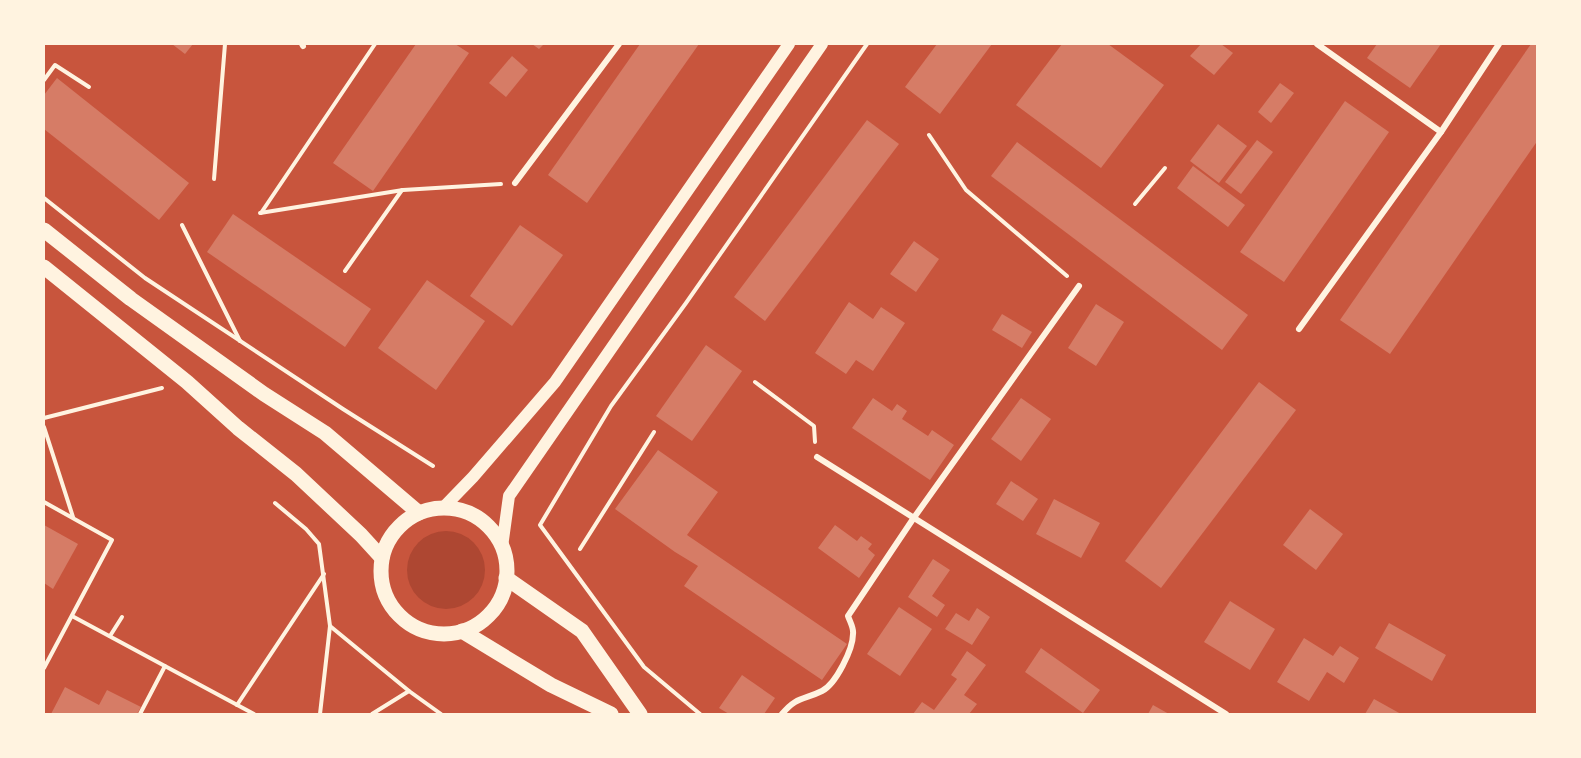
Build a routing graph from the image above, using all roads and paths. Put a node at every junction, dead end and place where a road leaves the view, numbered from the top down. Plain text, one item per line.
1 (225, 44) edge
2 (375, 44) edge
3 (619, 44) edge
4 (789, 44) edge
5 (822, 44) edge
6 (867, 44) edge
7 (1317, 44) edge
8 (1499, 44) edge
9 (44, 80) edge
10 (89, 87) dead end
11 (1440, 132) junction
12 (929, 135) dead end
13 (1165, 168) dead end
14 (214, 178) dead end
15 (515, 183) joint
16 (403, 190) junction
17 (44, 198) edge
18 (1135, 204) dead end
19 (182, 225) dead end
20 (44, 230) edge
21 (44, 267) edge
22 (345, 272) dead end
23 (1079, 286) joint
24 (1299, 329) dead end
25 (241, 342) junction
26 (187, 382) junction
27 (755, 382) dead end
28 (44, 418) edge
29 (44, 427) edge
30 (654, 432) dead end
31 (816, 457) joint
32 (433, 466) dead end
33 (44, 502) edge
34 (275, 503) dead end
35 (443, 508) junction
36 (419, 513) junction
37 (74, 518) junction
38 (913, 519) junction
39 (502, 547) junction
40 (579, 549) dead end
41 (382, 558) junction
42 (324, 573) junction
43 (506, 578) junction
44 (72, 616) junction
45 (122, 616) dead end
46 (330, 626) junction
47 (462, 631) junction
48 (110, 636) junction
49 (165, 666) junction
50 (44, 669) edge
51 (409, 691) junction
52 (237, 705) junction
53 (141, 714) edge
54 (254, 714) edge
55 (320, 714) edge
56 (372, 714) edge
57 (441, 714) edge
58 (610, 714) edge
59 (640, 714) edge
60 (700, 714) edge
61 (782, 714) edge
62 (1226, 714) edge

1 - 14 path
2 - 16 path
3 - 15 street
4 - 35 main road
5 - 39 main road
6 - 60 path
7 - 11 street
8 - 11 street
9 - 10 path
11 - 24 street
12 - 23 path
13 - 18 path
15 - 16 path
16 - 22 path
17 - 25 path
19 - 25 path
20 - 36 main road
21 - 26 main road
23 - 38 street
25 - 32 path
26 - 28 path
26 - 41 main road
27 - 31 path
29 - 37 path
30 - 40 path
31 - 38 street
33 - 37 path
34 - 42 path
35 - 36 main road
35 - 39 main road
36 - 41 main road
37 - 44 path
38 - 61 street
38 - 62 street
39 - 43 main road
41 - 47 main road
42 - 46 path
42 - 52 path
43 - 47 main road
43 - 59 main road
44 - 48 path
44 - 50 path
45 - 48 path
46 - 51 path
46 - 55 path
47 - 58 main road
48 - 49 path
49 - 52 path
49 - 53 path
51 - 56 path
51 - 57 path
52 - 54 path

